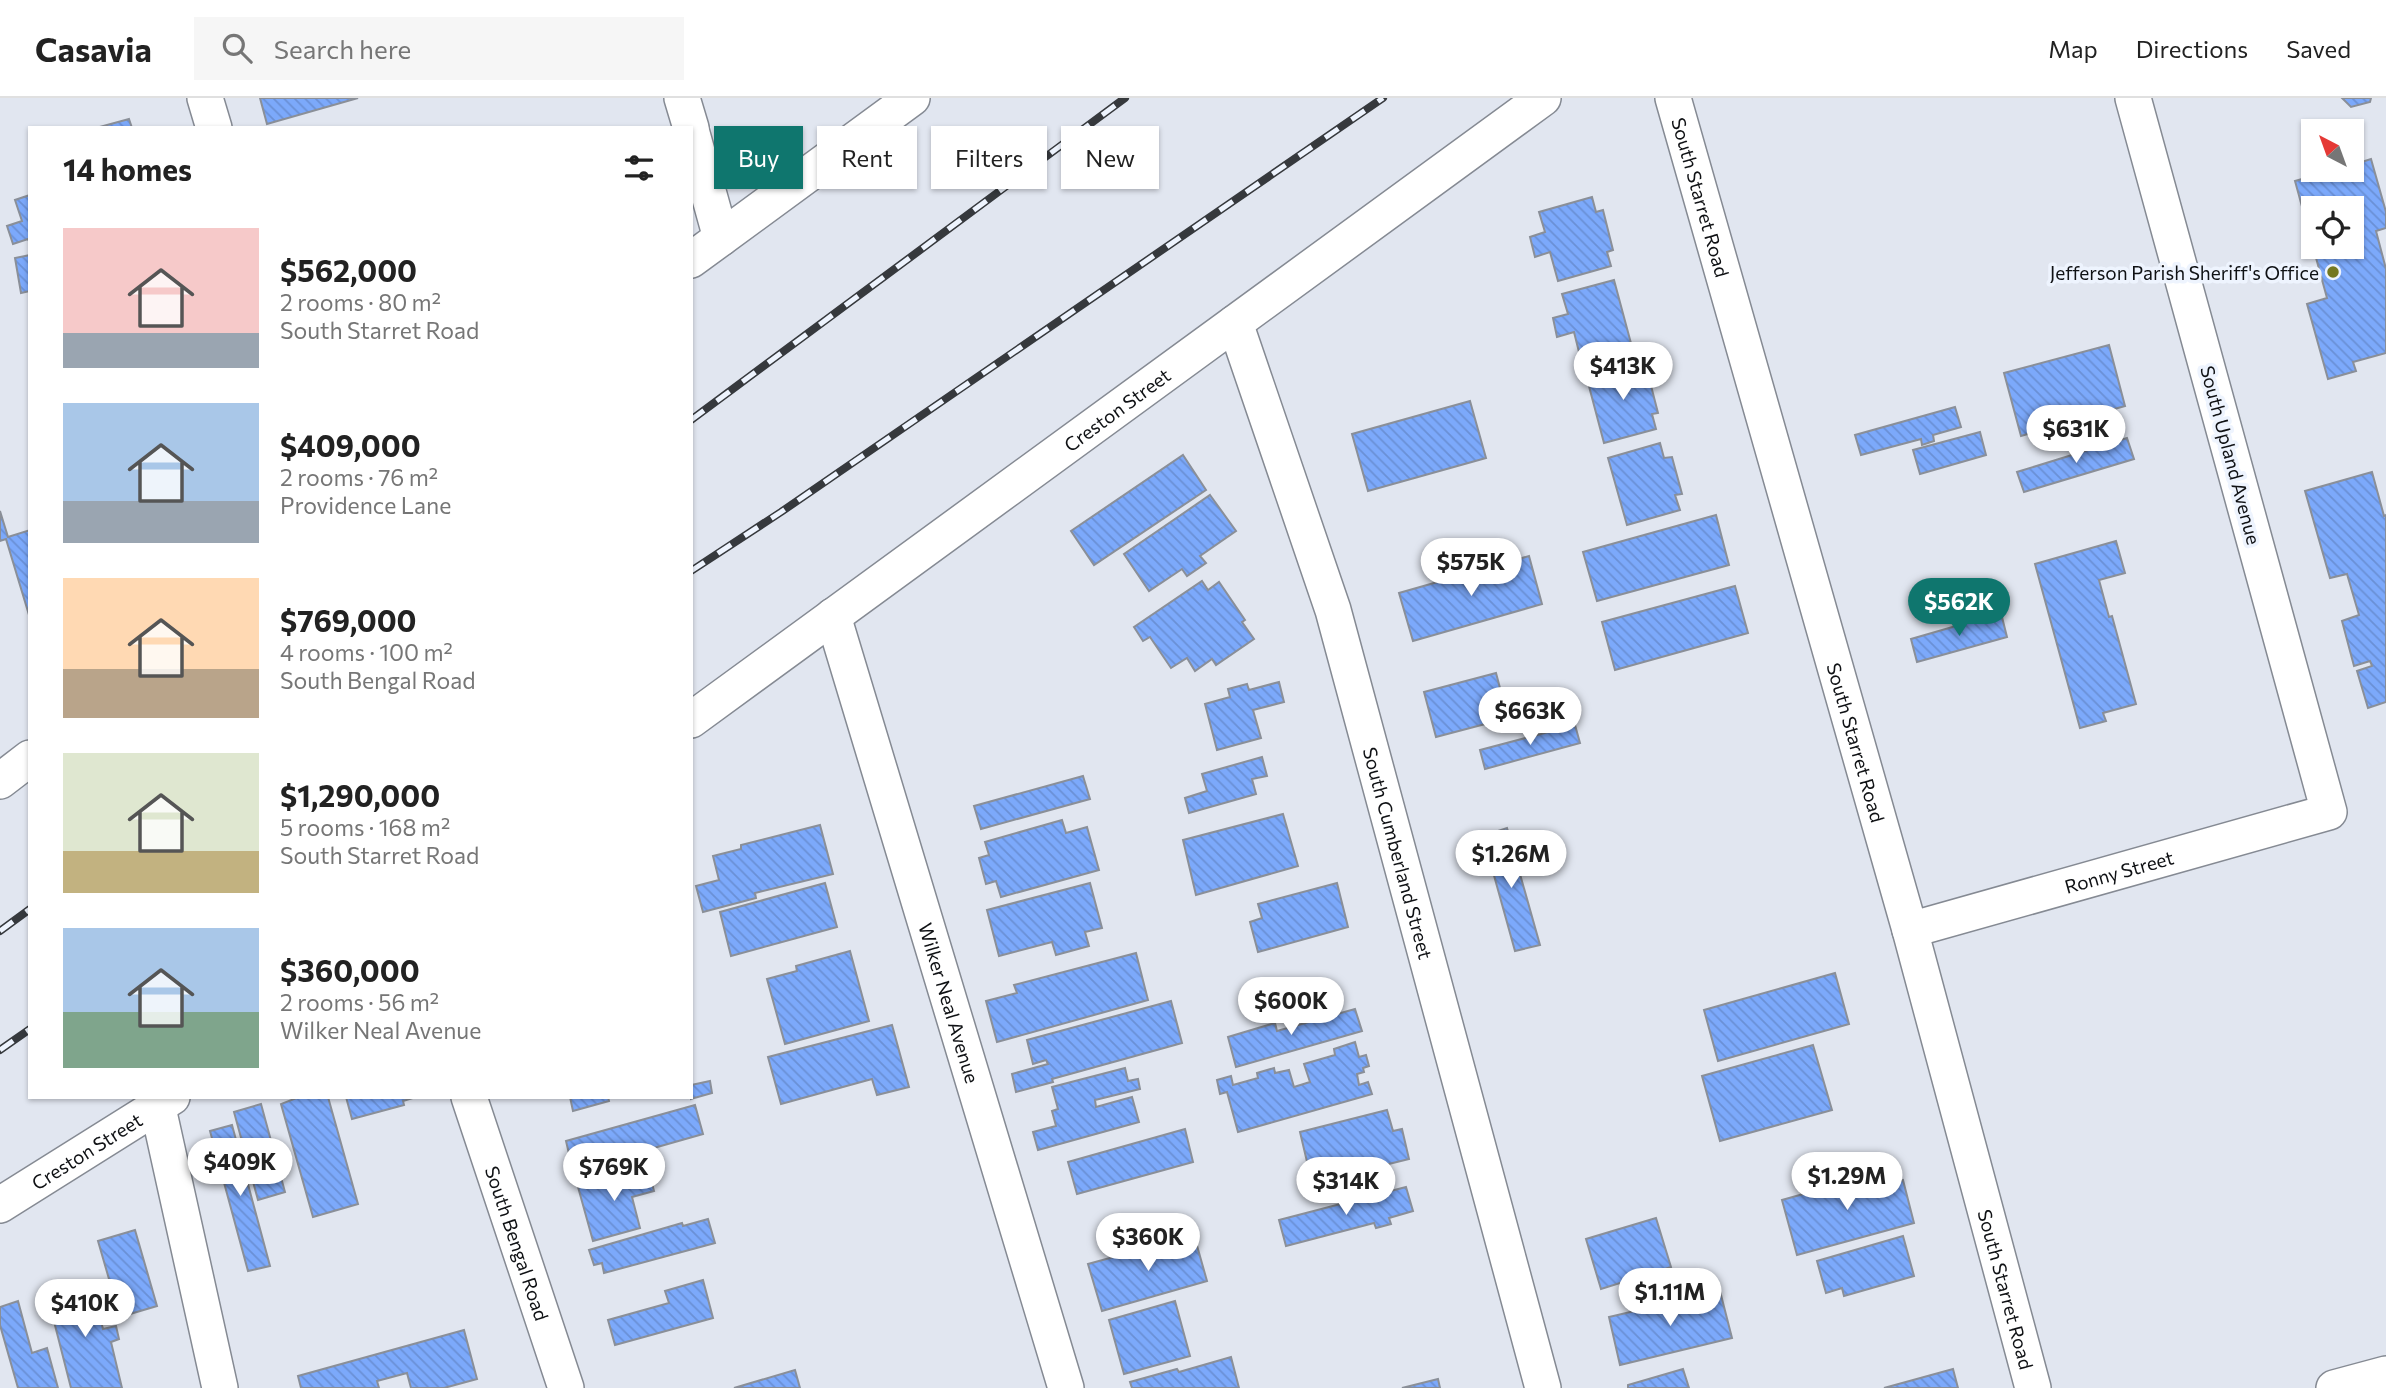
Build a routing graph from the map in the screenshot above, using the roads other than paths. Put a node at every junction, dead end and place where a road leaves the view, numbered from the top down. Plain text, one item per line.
1 (205, 98) edge
2 (682, 98) edge
3 (912, 98) edge
4 (1543, 98) edge
5 (1673, 98) edge
6 (2133, 98) edge
7 (213, 126) edge
8 (690, 126) edge
9 (693, 136) edge
10 (721, 238) junction
11 (693, 259) edge
12 (1235, 323) junction
13 (833, 616) junction
14 (693, 719) edge
15 (28, 760) edge
16 (0, 781) edge
17 (2329, 812) joint
18 (1910, 930) junction
19 (470, 1099) edge
20 (165, 1102) edge
21 (0, 1205) edge
22 (2386, 1374) edge
23 (220, 1388) edge
24 (566, 1388) edge
25 (1066, 1388) edge
26 (1543, 1388) edge
27 (2033, 1388) edge
28 (2334, 1388) edge

1 - 7 street
2 - 8 street
3 - 10 street
4 - 12 street, Creston Street
5 - 18 street, South Starret Road
6 - 17 street, South Upland Avenue
9 - 10 street
10 - 11 street
12 - 13 street, Creston Street
12 - 26 street, South Cumberland Street
13 - 14 street, Creston Street
13 - 25 street, Wilker Neal Avenue
15 - 16 street
17 - 18 street, Ronny Street
18 - 27 street, South Starret Road
19 - 24 street, South Bengal Road
20 - 21 street, Creston Street
20 - 23 street
22 - 28 street

